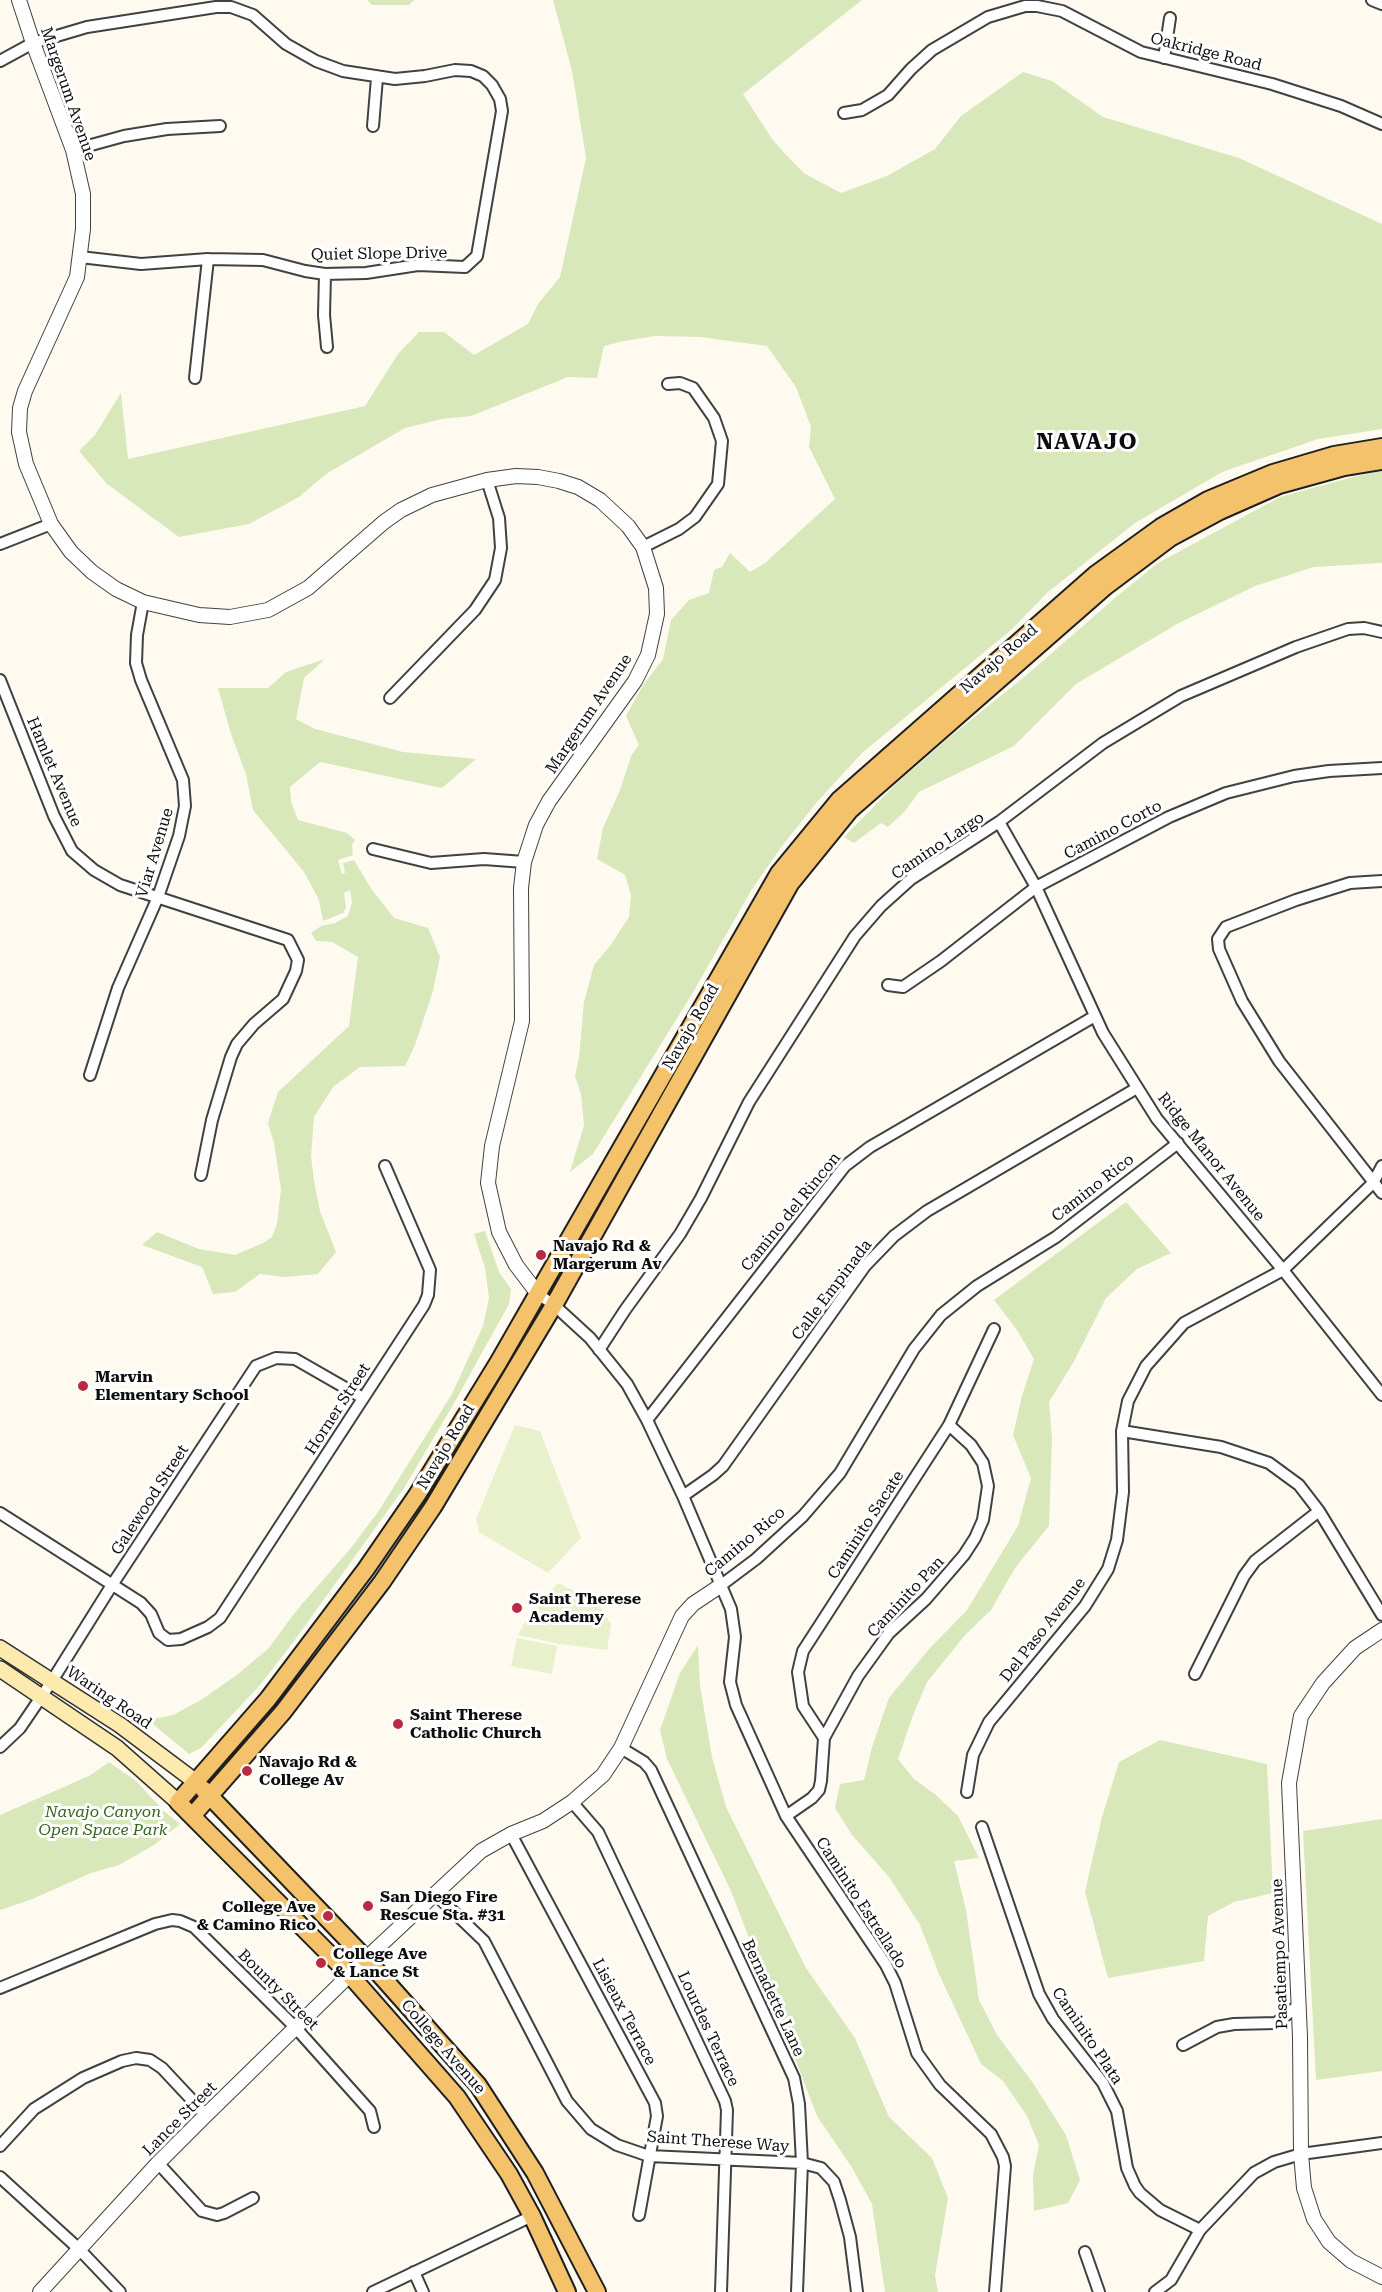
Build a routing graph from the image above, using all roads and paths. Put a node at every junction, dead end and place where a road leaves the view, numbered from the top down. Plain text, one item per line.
1 (19, 0) edge
2 (1372, 0) edge
3 (1382, 4) edge
4 (1170, 18) dead end
5 (33, 43) junction
6 (1164, 58) junction
7 (0, 61) edge
8 (377, 78) junction
9 (844, 113) dead end
10 (1382, 123) edge
11 (220, 126) dead end
12 (373, 126) dead end
13 (73, 150) junction
14 (80, 257) junction
15 (208, 259) junction
16 (326, 274) junction
17 (327, 347) dead end
18 (195, 378) dead end
19 (668, 384) dead end
20 (1382, 447) edge
21 (1382, 461) edge
22 (487, 480) junction
23 (51, 524) junction
24 (0, 544) edge
25 (643, 547) junction
26 (143, 602) junction
27 (1382, 632) edge
28 (0, 680) edge
29 (390, 698) dead end
30 (1382, 768) edge
31 (999, 822) junction
32 (373, 849) dead end
33 (524, 862) junction
34 (1382, 881) edge
35 (1036, 887) junction
36 (158, 897) junction
37 (888, 985) dead end
38 (1095, 1016) junction
39 (90, 1075) dead end
40 (1137, 1088) junction
41 (1178, 1143) junction
42 (1382, 1166) edge
43 (385, 1167) dead end
44 (201, 1175) dead end
45 (1373, 1183) junction
46 (1382, 1192) edge
47 (1283, 1270) junction
48 (538, 1294) junction
49 (554, 1305) junction
50 (994, 1329) dead end
51 (599, 1350) junction
52 (1382, 1395) edge
53 (363, 1398) junction
54 (468, 1411) junction
55 (647, 1420) junction
56 (486, 1421) junction
57 (949, 1425) junction
58 (1122, 1431) junction
59 (683, 1496) junction
60 (1319, 1511) junction
61 (0, 1513) edge
62 (112, 1585) junction
63 (720, 1586) junction
64 (1382, 1615) edge
65 (1382, 1630) edge
66 (0, 1648) edge
67 (0, 1669) edge
68 (1195, 1674) dead end
69 (52, 1681) junction
70 (42, 1695) junction
71 (824, 1738) junction
72 (0, 1747) edge
73 (621, 1748) junction
74 (196, 1782) junction
75 (967, 1792) dead end
76 (211, 1796) junction
77 (178, 1802) junction
78 (572, 1802) junction
79 (193, 1815) junction
80 (786, 1816) junction
81 (982, 1827) dead end
82 (511, 1834) junction
83 (435, 1894) junction
84 (366, 1959) junction
85 (350, 1975) junction
86 (0, 1988) edge
87 (1299, 2005) junction
88 (295, 2028) junction
89 (1183, 2045) dead end
90 (206, 2115) junction
91 (374, 2127) dead end
92 (1382, 2143) edge
93 (0, 2146) edge
94 (1301, 2154) junction
95 (649, 2156) junction
96 (725, 2159) junction
97 (158, 2163) junction
98 (802, 2163) junction
99 (0, 2178) edge
100 (253, 2198) dead end
101 (639, 2215) dead end
102 (532, 2216) junction
103 (1200, 2230) junction
104 (79, 2249) junction
105 (1085, 2252) dead end
106 (414, 2272) junction
107 (1382, 2277) edge
108 (40, 2292) edge
109 (120, 2292) edge
110 (373, 2292) edge
111 (423, 2292) edge
112 (567, 2292) edge
113 (597, 2292) edge
114 (721, 2292) edge
115 (797, 2292) edge
116 (857, 2292) edge
117 (995, 2292) edge
118 (1099, 2292) edge
119 (1155, 2292) edge

1 - 5 street, Margerum Avenue
2 - 3 street
4 - 6 street
5 - 7 street
5 - 8 street
5 - 13 street, Margerum Avenue
6 - 9 street, Oakridge Road
6 - 10 street, Oakridge Road
8 - 12 street
8 - 16 street, Quiet Slope Drive
11 - 13 street
13 - 14 street, Margerum Avenue
14 - 15 street, Quiet Slope Drive
14 - 23 street, Margerum Avenue
15 - 16 street, Quiet Slope Drive
15 - 18 street
16 - 17 street
19 - 25 street
20 - 48 main road, Navajo Road
21 - 49 main road, Navajo Road
22 - 25 street, Margerum Avenue
22 - 26 street, Margerum Avenue
22 - 29 street
23 - 24 street
23 - 26 street, Margerum Avenue
25 - 33 street, Margerum Avenue
26 - 36 street, Viar Avenue
27 - 31 street, Camino Largo
28 - 36 street, Hamlet Avenue
30 - 35 street, Camino Corto
31 - 35 street, Ridge Manor Avenue
31 - 51 street, Camino Largo
32 - 33 street
33 - 48 street, Margerum Avenue
34 - 45 street
35 - 37 street, Camino Corto
35 - 38 street, Ridge Manor Avenue
36 - 39 street, Viar Avenue
36 - 44 street, Hamlet Avenue
38 - 40 street, Ridge Manor Avenue
38 - 55 street, Camino del Rincon
40 - 41 street, Ridge Manor Avenue
40 - 59 street, Calle Empinada
41 - 47 street, Ridge Manor Avenue
41 - 63 street, Camino Rico
42 - 45 street, Del Paso Avenue
43 - 53 street, Horner Street
45 - 46 street
45 - 47 street, Del Paso Avenue
47 - 52 street, Ridge Manor Avenue
47 - 58 street, Del Paso Avenue
48 - 49 street, Caminito Estrellado
48 - 54 main road, Navajo Road
49 - 51 street, Caminito Estrellado
49 - 56 main road, Navajo Road
50 - 57 street, Caminito Sacate
51 - 55 street, Caminito Estrellado
53 - 62 street, Galewood Street
53 - 62 street, Horner Street
54 - 56 main road
54 - 74 main road, Navajo Road
55 - 59 street, Caminito Estrellado
56 - 76 main road, Navajo Road
57 - 71 street, Caminito Sacate
57 - 71 street, Caminito Pan
58 - 60 street
58 - 75 street, Del Paso Avenue
59 - 63 street, Caminito Estrellado
60 - 64 street
60 - 68 street
61 - 62 street
62 - 69 street, Galewood Street
63 - 73 street, Camino Rico
63 - 80 street, Caminito Estrellado
65 - 87 street, Pasatiempo Avenue
66 - 69 main road, Waring Road
67 - 70 main road
69 - 70 street, Galewood Street
69 - 74 main road, Waring Road
70 - 72 street, Galewood Street
70 - 77 main road
71 - 80 street, Caminito Pan
73 - 78 street, Camino Rico
73 - 98 street, Bernadette Lane
74 - 76 main road, College Avenue
74 - 77 main road, Navajo Road
76 - 79 main road, Navajo Road
76 - 84 main road, College Avenue
77 - 79 main road, College Avenue
78 - 82 street, Camino Rico
78 - 96 street, Lourdes Terrace
79 - 85 main road, College Avenue
80 - 117 street, Caminito Estrellado
81 - 103 street, Caminito Plata
82 - 83 street, Camino Rico
82 - 95 street, Lisieux Terrace
83 - 84 street, Camino Rico
83 - 95 street, Saint Therese Way
84 - 85 street, Camino Rico
84 - 113 main road, College Avenue
85 - 88 street, Lance Street
85 - 102 main road, College Avenue
86 - 88 street, Bounty Street
87 - 89 street
87 - 94 street, Pasatiempo Avenue
88 - 90 street, Lance Street
88 - 91 street, Bounty Street
90 - 93 street
90 - 97 street, Lance Street
92 - 94 street
94 - 103 street
94 - 107 street, Pasatiempo Avenue
95 - 96 street, Saint Therese Way
95 - 101 street, Lisieux Terrace
96 - 98 street, Saint Therese Way
96 - 114 street, Lourdes Terrace
97 - 100 street
97 - 104 street, Lance Street
98 - 115 street, Bernadette Lane
98 - 116 street, Saint Therese Way
99 - 104 street
102 - 106 street
102 - 112 main road, College Avenue
103 - 119 street
104 - 108 street, Lance Street
104 - 109 street
105 - 118 street
106 - 110 street
106 - 111 street

